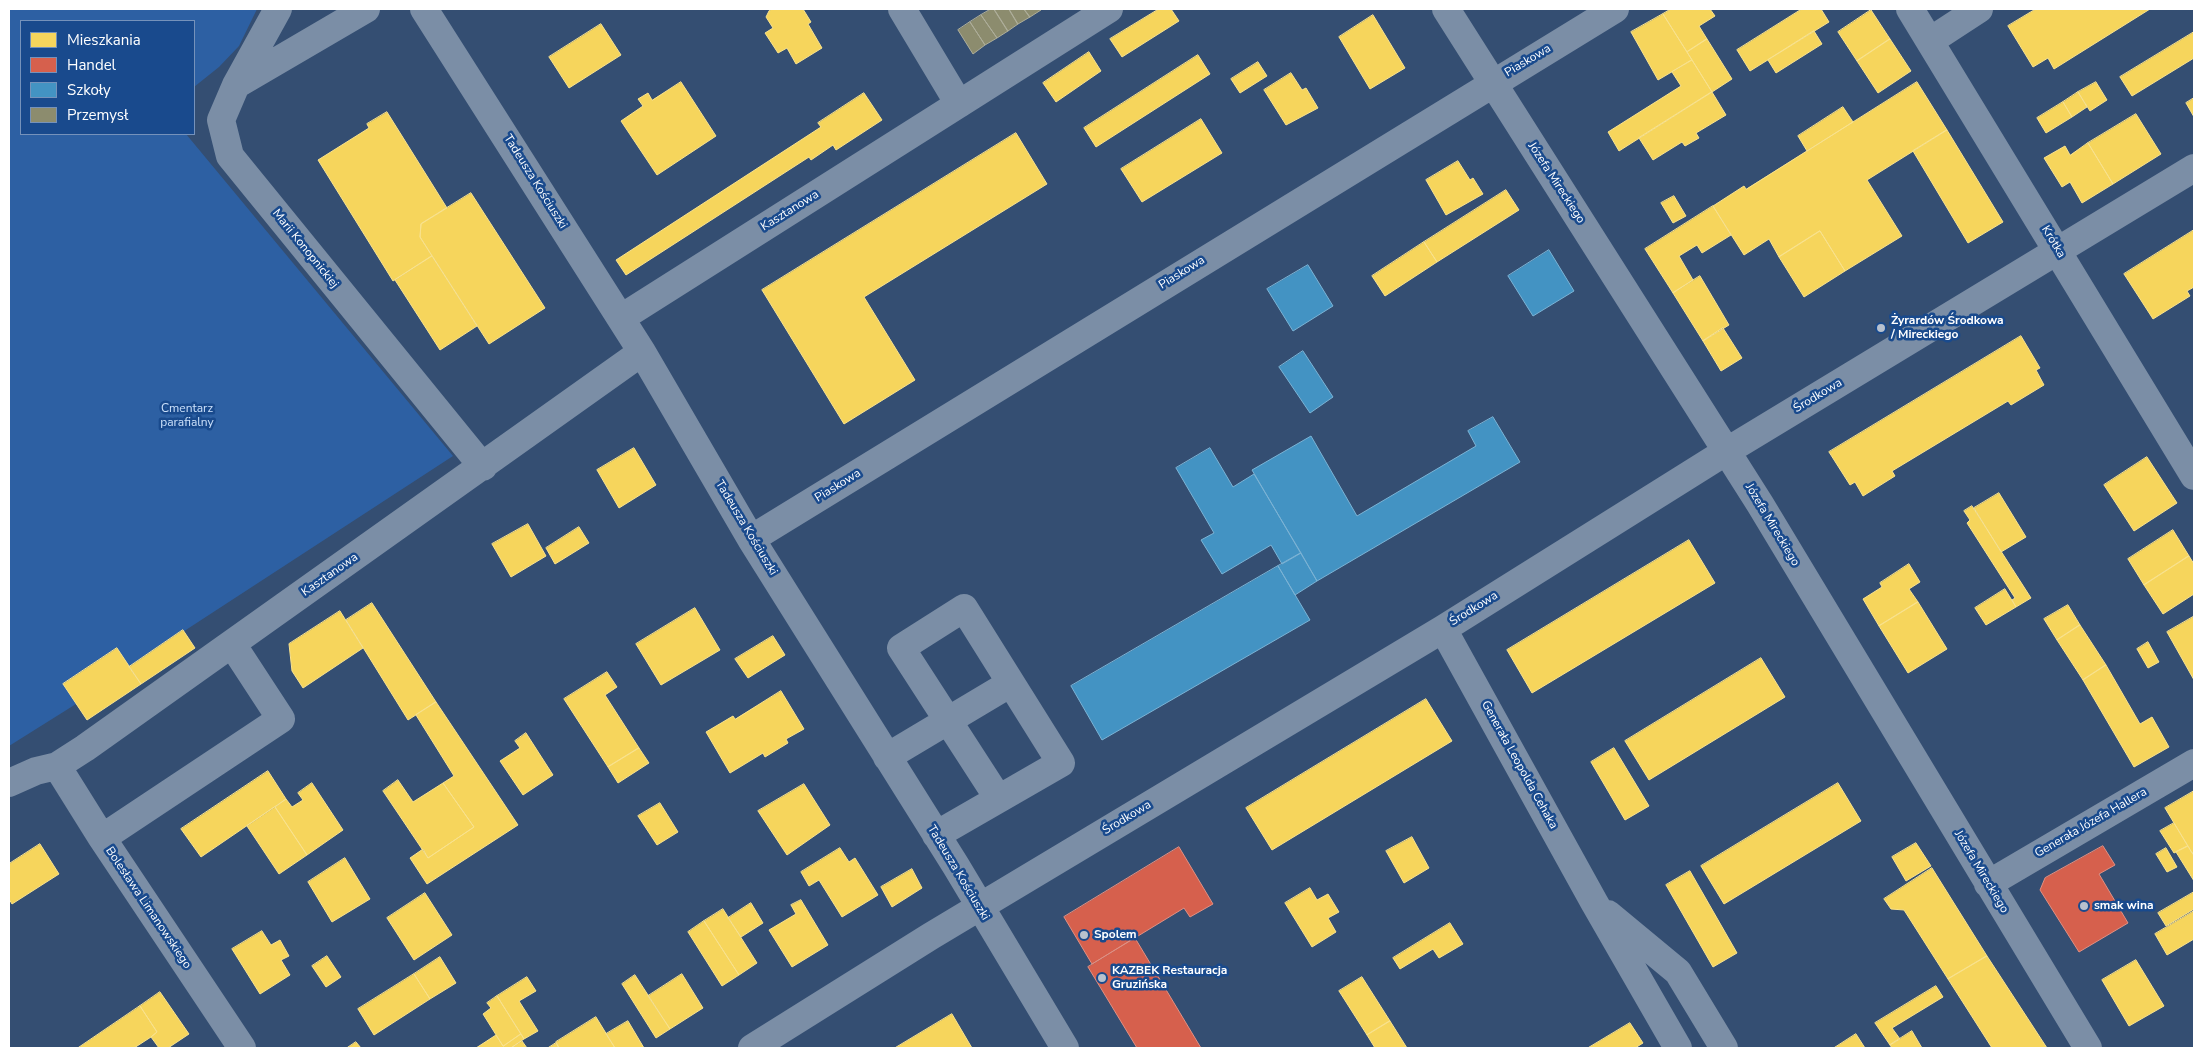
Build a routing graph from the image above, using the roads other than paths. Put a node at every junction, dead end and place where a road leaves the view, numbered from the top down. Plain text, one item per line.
1 (278, 9) edge
2 (366, 9) edge
3 (424, 9) edge
4 (902, 9) edge
5 (1109, 9) edge
6 (1446, 9) edge
7 (1615, 9) edge
8 (1910, 9) edge
9 (1979, 9) edge
10 (1930, 41) junction
11 (1491, 83) junction
12 (236, 85) junction
13 (959, 104) junction
14 (2194, 168) edge
15 (2058, 252) junction
16 (621, 318) junction
17 (642, 352) junction
18 (1727, 451) junction
19 (483, 467) junction
20 (2194, 476) edge
21 (751, 539) junction
22 (1443, 628) junction
23 (232, 644) junction
24 (1011, 683) junction
25 (948, 719) junction
26 (887, 757) junction
27 (2194, 763) edge
28 (57, 766) junction
29 (9, 784) edge
30 (998, 798) junction
31 (936, 835) junction
32 (102, 838) junction
33 (1988, 884) junction
34 (1594, 902) junction
35 (979, 907) junction
36 (242, 1048) edge
37 (752, 1048) edge
38 (1065, 1048) edge
39 (1678, 1048) edge
40 (1724, 1048) edge
41 (2088, 1048) edge

1 - 12 street, Marii Konopnickiej
2 - 12 street
3 - 16 street, Tadeusza Kościuszki
4 - 13 street
5 - 13 street, Kasztanowa
6 - 11 street, Józefa Mireckiego
7 - 11 street, Piaskowa
8 - 10 street, Krótka
9 - 10 street
10 - 15 street, Krótka
11 - 18 street, Józefa Mireckiego
11 - 21 street, Piaskowa
12 - 19 street, Marii Konopnickiej
13 - 16 street, Kasztanowa
14 - 15 street, Środkowa
15 - 18 street, Środkowa
15 - 20 street, Krótka
16 - 17 street, Tadeusza Kościuszki
17 - 19 street, Kasztanowa
17 - 21 street, Tadeusza Kościuszki
18 - 22 street, Środkowa
18 - 33 street, Józefa Mireckiego
19 - 23 street, Kasztanowa
21 - 26 street, Tadeusza Kościuszki
22 - 34 street, Generała Leopolda Cehaka
22 - 35 street, Środkowa
23 - 28 street, Kasztanowa
23 - 32 street
24 - 25 street
24 - 25 street
24 - 30 street
25 - 26 street
25 - 30 street
26 - 31 street, Tadeusza Kościuszki
27 - 33 street, Generała Józefa Hallera
28 - 29 street, Kasztanowa
28 - 32 street, Bolesława Limanowskiego
30 - 31 street
31 - 35 street, Tadeusza Kościuszki
32 - 36 street, Bolesława Limanowskiego
33 - 41 street, Józefa Mireckiego
34 - 39 street, Generała Leopolda Cehaka
34 - 40 street, Generała Leopolda Cehaka
35 - 37 street, Środkowa
35 - 38 street, Tadeusza Kościuszki

